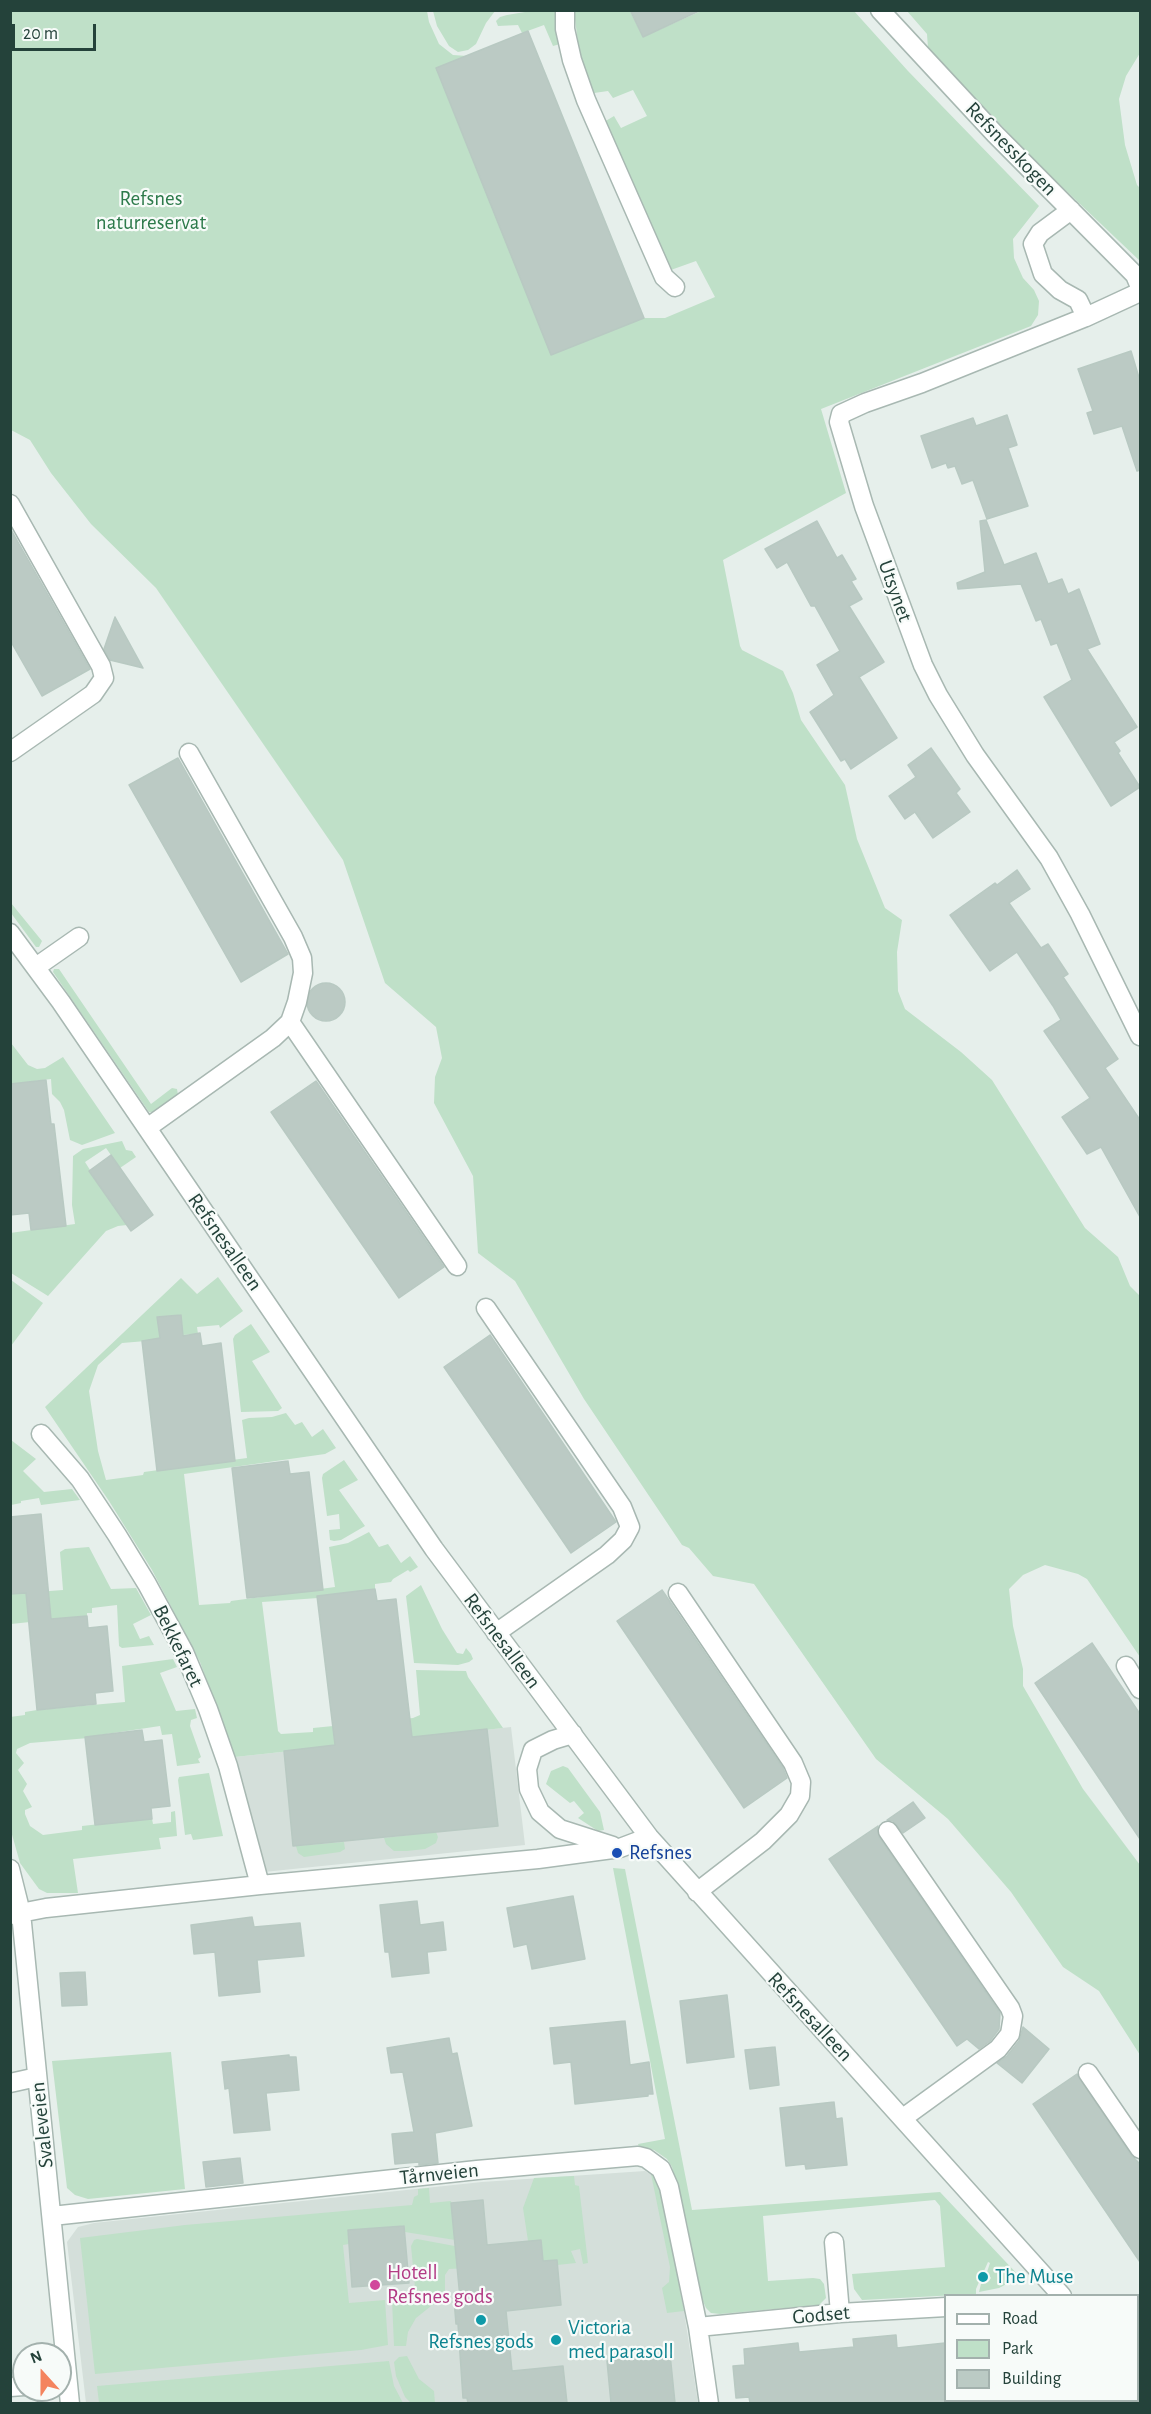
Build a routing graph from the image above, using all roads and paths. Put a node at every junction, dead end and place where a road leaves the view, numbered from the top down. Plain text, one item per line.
1 (565, 10) edge
2 (880, 10) edge
3 (1071, 210) junction
4 (675, 287) dead end
5 (1140, 290) edge
6 (1086, 316) junction
7 (10, 504) edge
8 (10, 752) edge
9 (189, 753) dead end
10 (10, 933) edge
11 (79, 937) dead end
12 (36, 967) junction
13 (290, 1022) junction
14 (1140, 1036) edge
15 (147, 1128) junction
16 (457, 1266) dead end
17 (486, 1308) dead end
18 (41, 1434) dead end
19 (678, 1593) dead end
20 (496, 1632) junction
21 (1126, 1666) dead end
22 (1140, 1689) edge
23 (573, 1734) junction
24 (888, 1831) dead end
25 (649, 1837) junction
26 (620, 1848) junction
27 (10, 1869) edge
28 (260, 1885) junction
29 (697, 1892) junction
30 (16, 1914) edge
31 (1088, 2073) dead end
32 (38, 2077) junction
33 (10, 2083) edge
34 (903, 2118) junction
35 (1140, 2149) edge
36 (52, 2216) junction
37 (834, 2242) dead end
38 (1055, 2294) edge
39 (944, 2307) edge
40 (840, 2313) junction
41 (698, 2327) junction
42 (61, 2342) edge
43 (709, 2403) edge

1 - 4 street
2 - 3 street, Refsnesskogen
3 - 5 street, Refsnesskogen
3 - 6 street
5 - 6 street, Utsynet
6 - 14 street, Utsynet
7 - 8 street
9 - 13 street
10 - 12 street, Refsnesalleen
11 - 12 street
12 - 15 street, Refsnesalleen
13 - 15 street
13 - 16 street
15 - 20 street, Refsnesalleen
17 - 20 street
18 - 28 street, Bekkefaret
19 - 29 street
20 - 23 street, Refsnesalleen
21 - 22 street
23 - 25 street, Refsnesalleen
23 - 26 street
24 - 34 street
25 - 26 street
25 - 29 street, Refsnesalleen
26 - 28 street
27 - 30 street, Svaleveien
28 - 30 street
29 - 34 street, Refsnesalleen
30 - 32 street, Svaleveien
31 - 35 street
32 - 33 street
32 - 36 street, Svaleveien
34 - 38 street, Refsnesalleen
36 - 41 street, Tårnveien
36 - 42 street, Svaleveien
37 - 40 street
39 - 40 street, Godset
40 - 41 street, Godset
41 - 43 street, Tårnveien

